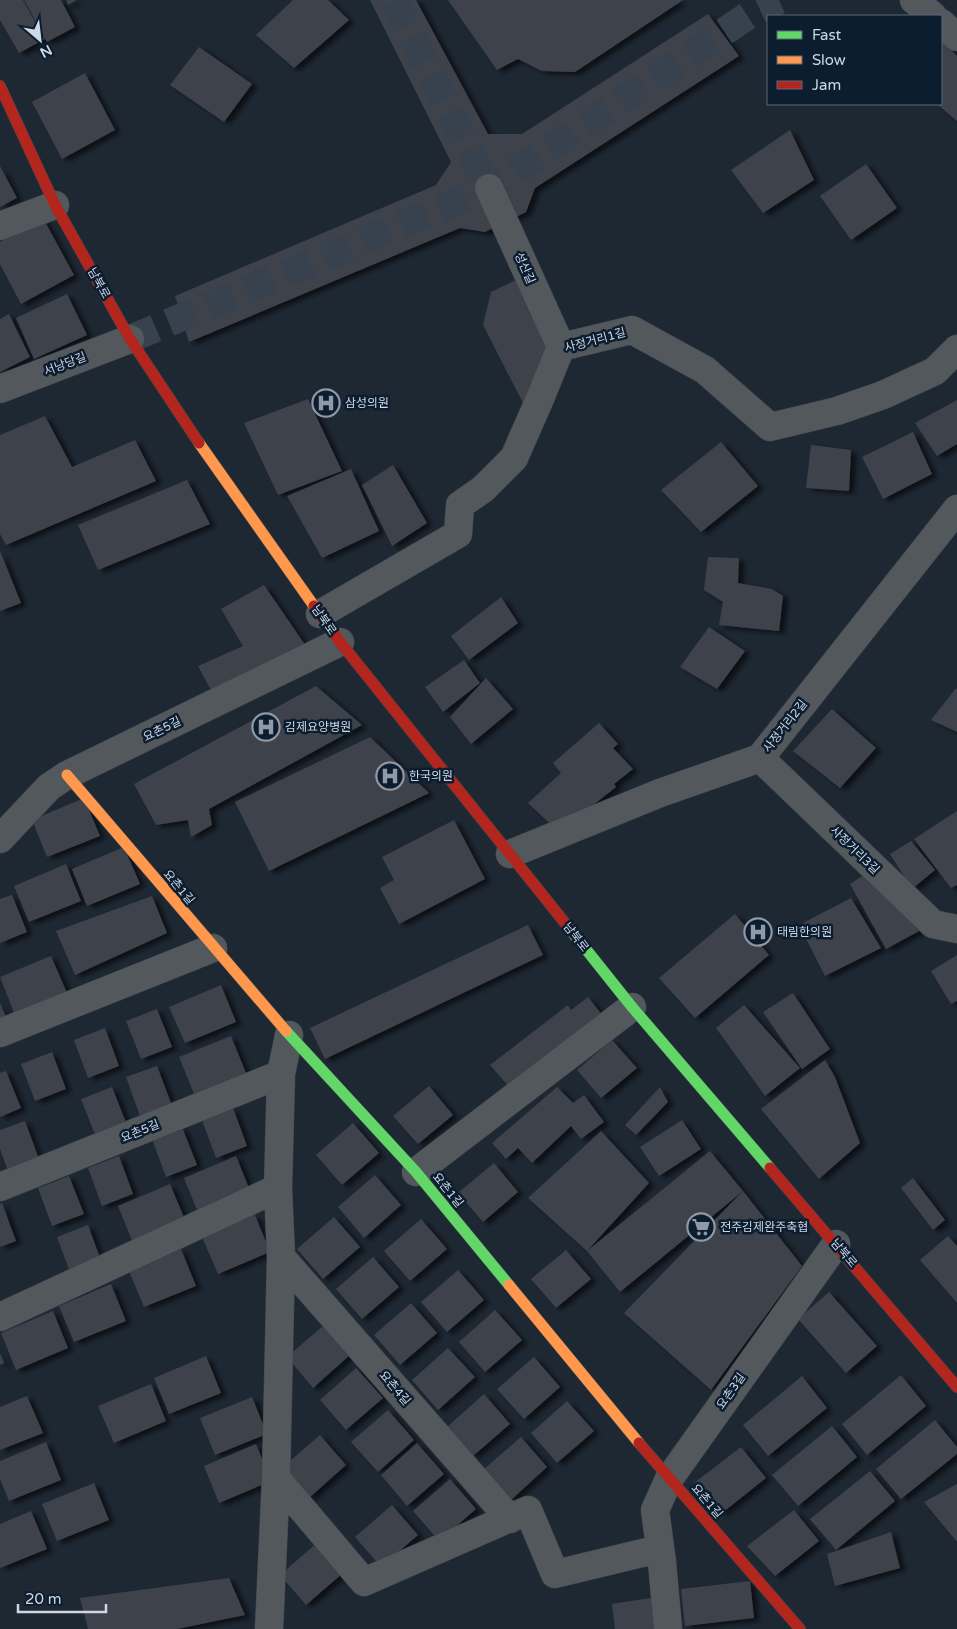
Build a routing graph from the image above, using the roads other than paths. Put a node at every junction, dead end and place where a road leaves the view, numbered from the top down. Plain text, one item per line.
1 (914, 0) edge
2 (932, 15) edge
3 (942, 24) edge
4 (957, 37) edge
5 (0, 86) edge
6 (489, 188) tunnel mouth
7 (55, 205) junction
8 (0, 226) edge
9 (130, 339) junction
10 (561, 348) junction
11 (957, 349) edge
12 (0, 390) edge
13 (957, 509) edge
14 (320, 614) junction
15 (340, 642) junction
16 (760, 758) junction
17 (67, 775) junction
18 (0, 839) edge
19 (510, 854) junction
20 (957, 929) edge
21 (213, 948) junction
22 (632, 1007) junction
23 (0, 1033) edge
24 (289, 1035) junction
25 (280, 1074) junction
26 (416, 1172) junction
27 (0, 1187) edge
28 (278, 1188) junction
29 (836, 1244) junction
30 (281, 1257) junction
31 (0, 1317) edge
32 (957, 1387) edge
33 (276, 1478) junction
34 (669, 1479) junction
35 (519, 1514) junction
36 (660, 1549) junction
37 (270, 1629) edge
38 (668, 1629) edge
39 (800, 1629) edge

1 - 2 street
3 - 4 street
5 - 7 main road, 남북로
6 - 10 street, 성산길
7 - 8 street
7 - 9 main road, 남북로
9 - 12 street, 서낭당길
9 - 14 main road, 남북로
10 - 11 street, 사정거리1길
10 - 14 street, 사정거리1길
13 - 16 street, 사정거리2길
14 - 15 main road, 남북로
15 - 17 street, 요촌5길
15 - 19 main road, 남북로
16 - 19 street, 사정거리2길
16 - 20 street, 사정거리3길
17 - 18 street, 요촌5길
17 - 21 main road, 요촌1길
19 - 22 main road, 남북로
21 - 23 street
21 - 24 main road, 요촌1길
22 - 26 street
22 - 29 main road, 남북로
24 - 25 street
24 - 26 main road, 요촌1길
25 - 27 street, 요촌5길
25 - 28 street
26 - 34 main road, 요촌1길
28 - 30 street
28 - 31 street
29 - 32 main road, 남북로
29 - 34 street, 요촌3길
30 - 33 street
30 - 35 street, 요촌4길
33 - 35 street
33 - 37 street
34 - 36 street, 요촌3길
34 - 39 main road, 요촌1길
35 - 36 street
36 - 38 street, 요촌3길

